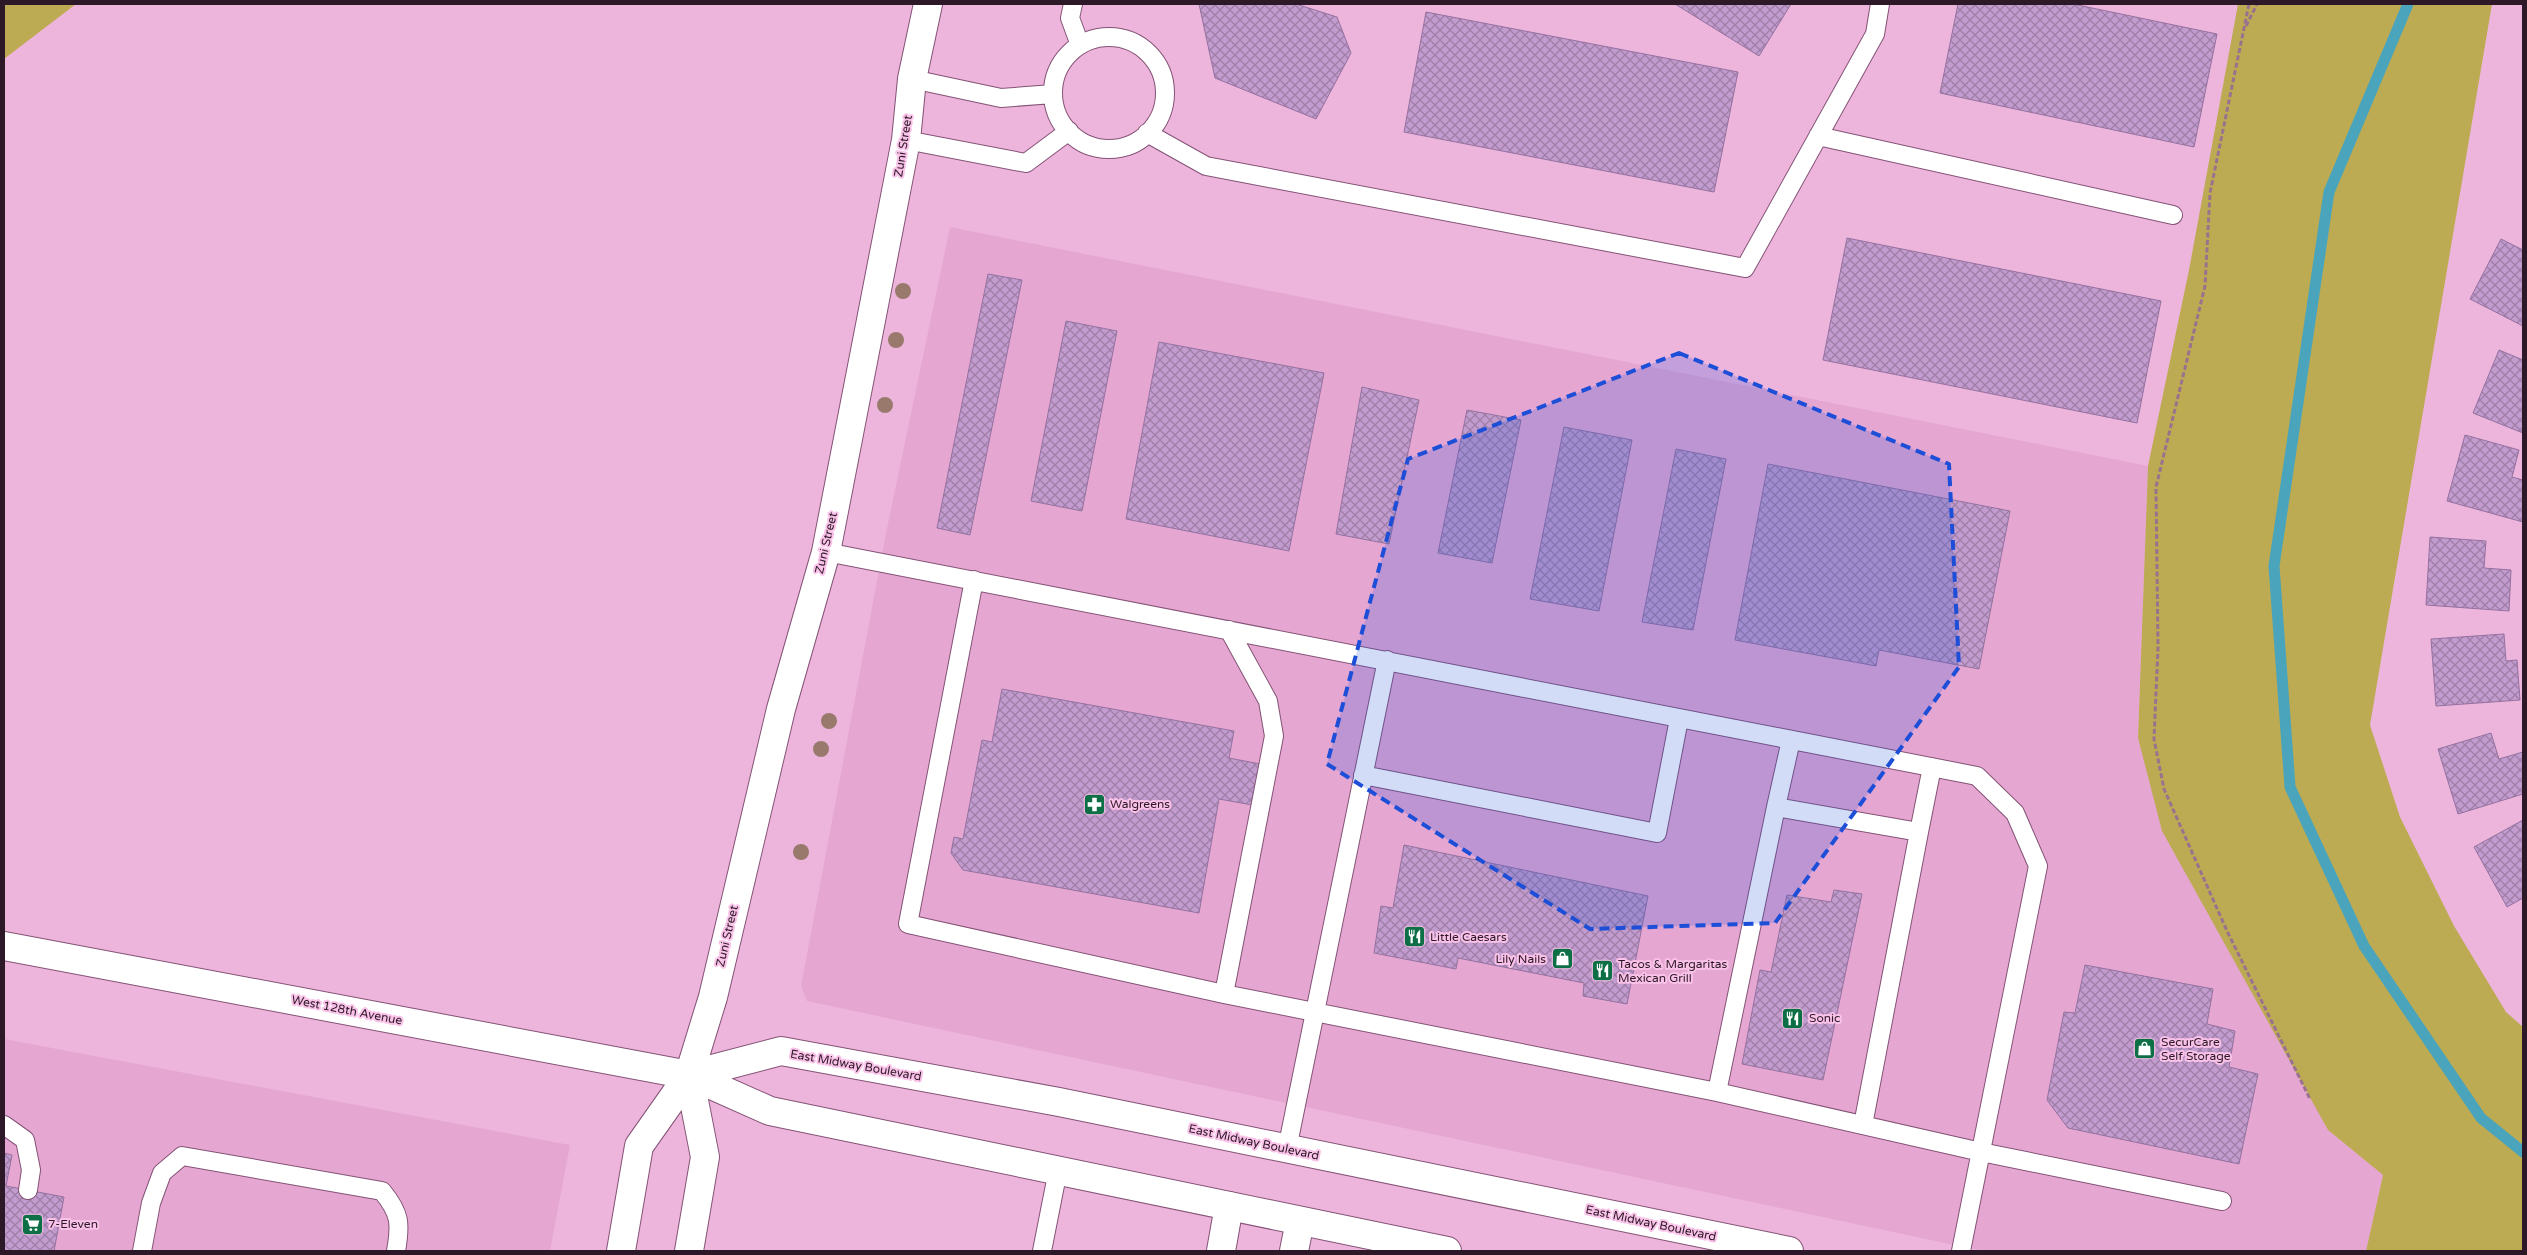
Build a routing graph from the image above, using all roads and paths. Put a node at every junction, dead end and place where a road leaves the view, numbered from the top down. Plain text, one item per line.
1 (928, 4) edge
2 (1073, 4) edge
3 (1880, 4) edge
4 (2249, 4) edge
5 (2257, 4) edge
6 (2243, 32) junction
7 (1080, 45) junction
8 (912, 79) junction
9 (1054, 94) junction
10 (1069, 131) junction
11 (1147, 133) junction
12 (1818, 136) junction
13 (906, 140) junction
14 (2173, 215) dead end
15 (826, 552) junction
16 (974, 580) junction
17 (1229, 630) junction
18 (1387, 660) junction
19 (1679, 719) junction
20 (1791, 740) junction
21 (1932, 767) junction
22 (1363, 774) junction
23 (1776, 807) junction
24 (1918, 832) junction
25 (4, 946) edge
26 (1224, 994) junction
27 (1315, 1013) junction
28 (689, 1075) junction
29 (1718, 1092) junction
30 (2310, 1099) dead end
31 (4, 1124) edge
32 (1863, 1125) junction
33 (1287, 1149) junction
34 (1981, 1152) junction
35 (1058, 1170) junction
36 (28, 1190) dead end
37 (2222, 1201) dead end
38 (1229, 1206) junction
39 (1300, 1221) junction
40 (142, 1251) edge
41 (396, 1251) edge
42 (621, 1251) edge
43 (689, 1251) edge
44 (1042, 1251) edge
45 (1221, 1251) edge
46 (1294, 1251) edge
47 (1447, 1251) edge
48 (1788, 1251) edge
49 (1961, 1251) edge

1 - 8 main road, Zuni Street
2 - 7 lane
3 - 12 lane
4 - 6 path
5 - 6 path
6 - 30 path
7 - 9 lane
7 - 11 lane
8 - 9 lane
8 - 13 main road, Zuni Street
9 - 10 lane
10 - 11 lane
10 - 13 lane
11 - 12 lane
12 - 14 lane
13 - 15 main road, Zuni Street
15 - 16 lane
15 - 28 main road, Zuni Street
16 - 17 lane
16 - 26 lane
17 - 18 lane
17 - 26 lane
18 - 19 lane
18 - 22 lane
19 - 20 lane
19 - 22 lane
20 - 21 lane
20 - 23 lane
21 - 24 lane
21 - 34 lane
22 - 27 lane
23 - 24 lane
23 - 29 lane
24 - 32 lane
25 - 28 main road, West 128th Avenue
26 - 27 lane
27 - 29 lane
27 - 33 lane
28 - 33 main road, East Midway Boulevard
28 - 35 main road
28 - 42 main road, Zuni Street
28 - 43 main road, Zuni Street
29 - 32 lane
31 - 36 lane
32 - 34 lane
33 - 48 main road, East Midway Boulevard
34 - 37 lane
34 - 49 lane
35 - 38 main road
35 - 44 lane
38 - 39 main road
38 - 45 main road
39 - 46 main road
39 - 47 main road
40 - 41 lane

